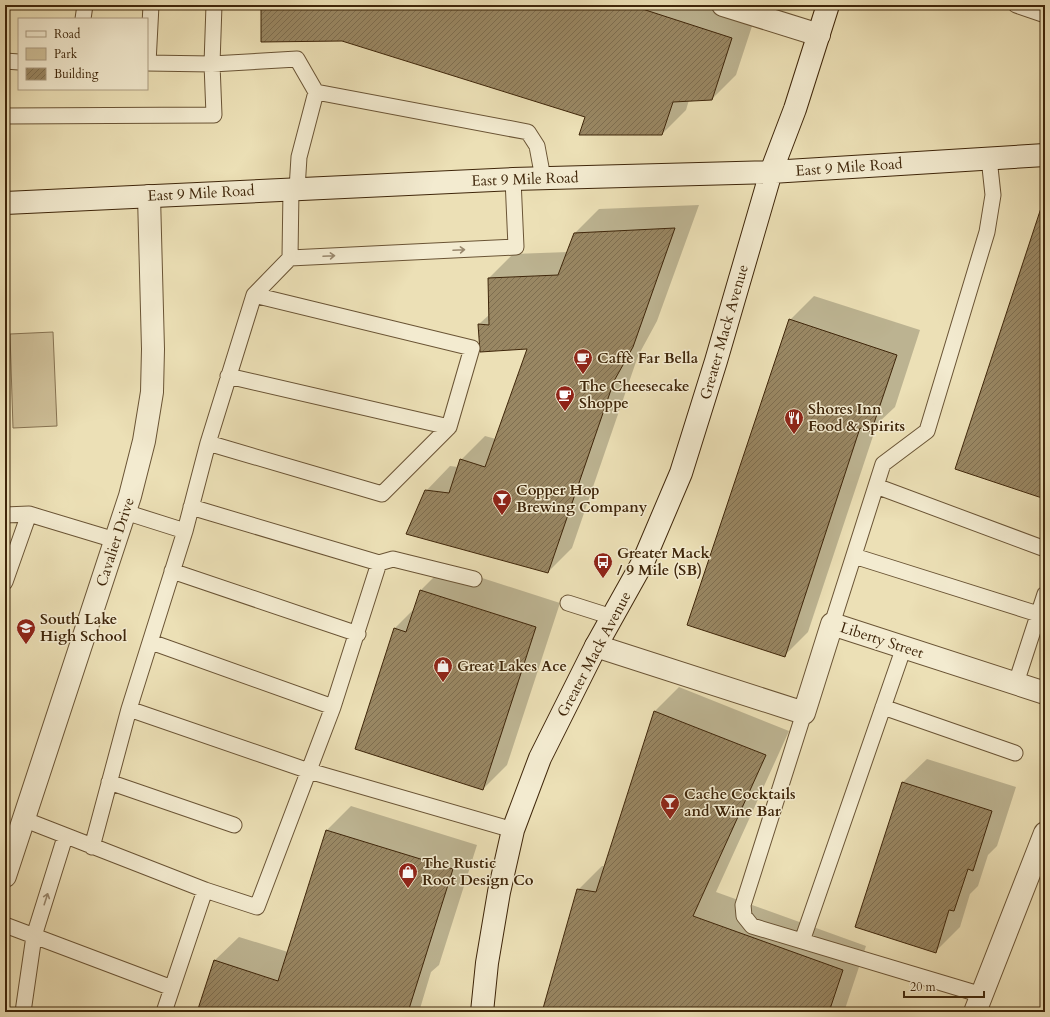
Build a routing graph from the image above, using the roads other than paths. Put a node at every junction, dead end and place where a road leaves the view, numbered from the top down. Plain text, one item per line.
1 (85, 5) edge
2 (151, 5) edge
3 (214, 5) edge
4 (723, 5) edge
5 (828, 5) edge
6 (1016, 5) edge
7 (1045, 15) edge
8 (83, 18) edge
9 (819, 35) junction
10 (148, 48) edge
11 (5, 61) edge
12 (18, 62) edge
13 (148, 63) edge
14 (212, 64) junction
15 (316, 92) junction
16 (5, 116) edge
17 (1045, 155) edge
18 (990, 158) junction
19 (770, 172) junction
20 (543, 178) junction
21 (513, 179) junction
22 (294, 189) junction
23 (149, 196) junction
24 (5, 203) edge
25 (290, 258) junction
26 (254, 295) junction
27 (228, 376) junction
28 (449, 427) junction
29 (208, 443) junction
30 (876, 486) junction
31 (191, 507) junction
32 (125, 512) junction
33 (29, 514) junction
34 (5, 515) edge
35 (185, 531) junction
36 (115, 540) junction
37 (1045, 549) edge
38 (854, 556) junction
39 (380, 563) junction
40 (172, 571) junction
41 (474, 578) dead end
42 (5, 582) edge
43 (1045, 594) edge
44 (568, 603) dead end
45 (1038, 614) junction
46 (612, 617) junction
47 (832, 624) junction
48 (358, 634) junction
49 (151, 642) junction
50 (596, 646) junction
51 (904, 647) junction
52 (1016, 684) junction
53 (1045, 693) edge
54 (333, 707) junction
55 (883, 707) junction
56 (129, 709) junction
57 (804, 713) junction
58 (1015, 753) dead end
59 (309, 771) junction
60 (109, 782) junction
61 (24, 819) junction
62 (234, 825) dead end
63 (513, 830) junction
64 (1045, 834) edge
65 (65, 837) junction
66 (92, 847) junction
67 (5, 876) edge
68 (205, 890) junction
69 (5, 925) edge
70 (34, 936) junction
71 (802, 941) junction
72 (172, 988) junction
73 (978, 1003) edge
74 (23, 1012) edge
75 (164, 1012) edge
76 (482, 1012) edge

1 - 8 lane
2 - 10 lane
3 - 14 lane
4 - 9 street
5 - 9 street, Greater Mack Avenue
6 - 7 lane
9 - 19 street, Greater Mack Avenue
11 - 12 lane
13 - 14 lane
14 - 15 lane
14 - 16 lane
15 - 20 lane
15 - 22 lane
17 - 18 street, East 9 Mile Road
18 - 19 street, East 9 Mile Road
18 - 30 lane
19 - 20 street, East 9 Mile Road
19 - 46 street, Greater Mack Avenue
20 - 21 street, East 9 Mile Road
21 - 22 street, East 9 Mile Road
25 -> 21 lane
22 - 23 street, East 9 Mile Road
22 - 25 lane
23 - 24 street, East 9 Mile Road
23 - 32 street, Cavalier Drive
25 - 26 lane
26 - 27 lane
26 - 28 lane
27 - 28 lane
27 - 29 lane
28 - 29 lane
29 - 31 lane
30 - 37 lane
30 - 38 lane
31 - 35 lane
31 - 39 lane
32 - 35 lane
32 - 36 street, Cavalier Drive
33 - 34 lane
33 - 36 lane
33 - 42 lane
35 - 40 lane
36 - 61 street, Cavalier Drive
38 - 45 lane
38 - 47 lane
39 - 41 lane
39 - 48 lane
40 - 48 lane
40 - 49 lane
43 - 45 lane
44 - 46 lane
45 - 52 lane
46 - 50 street, Greater Mack Avenue
47 - 51 street, Liberty Street
47 - 57 street, Liberty Street
48 - 54 lane
49 - 54 lane
49 - 56 lane
50 - 57 street
50 - 63 street, Greater Mack Avenue
51 - 52 street, Liberty Street
51 - 55 lane
52 - 53 street, Liberty Street
54 - 59 lane
55 - 58 lane
55 - 71 lane
56 - 59 lane
56 - 60 lane
57 - 71 lane
59 - 63 lane
59 - 68 lane
60 - 62 lane
60 - 66 lane
61 - 65 lane
61 - 67 street, Cavalier Drive
63 - 76 street, Greater Mack Avenue
64 - 73 street
65 - 66 lane
70 -> 65 lane
66 - 68 lane
68 - 72 lane
69 - 70 lane
70 - 72 lane
70 - 74 lane
71 - 73 lane
72 - 75 lane

